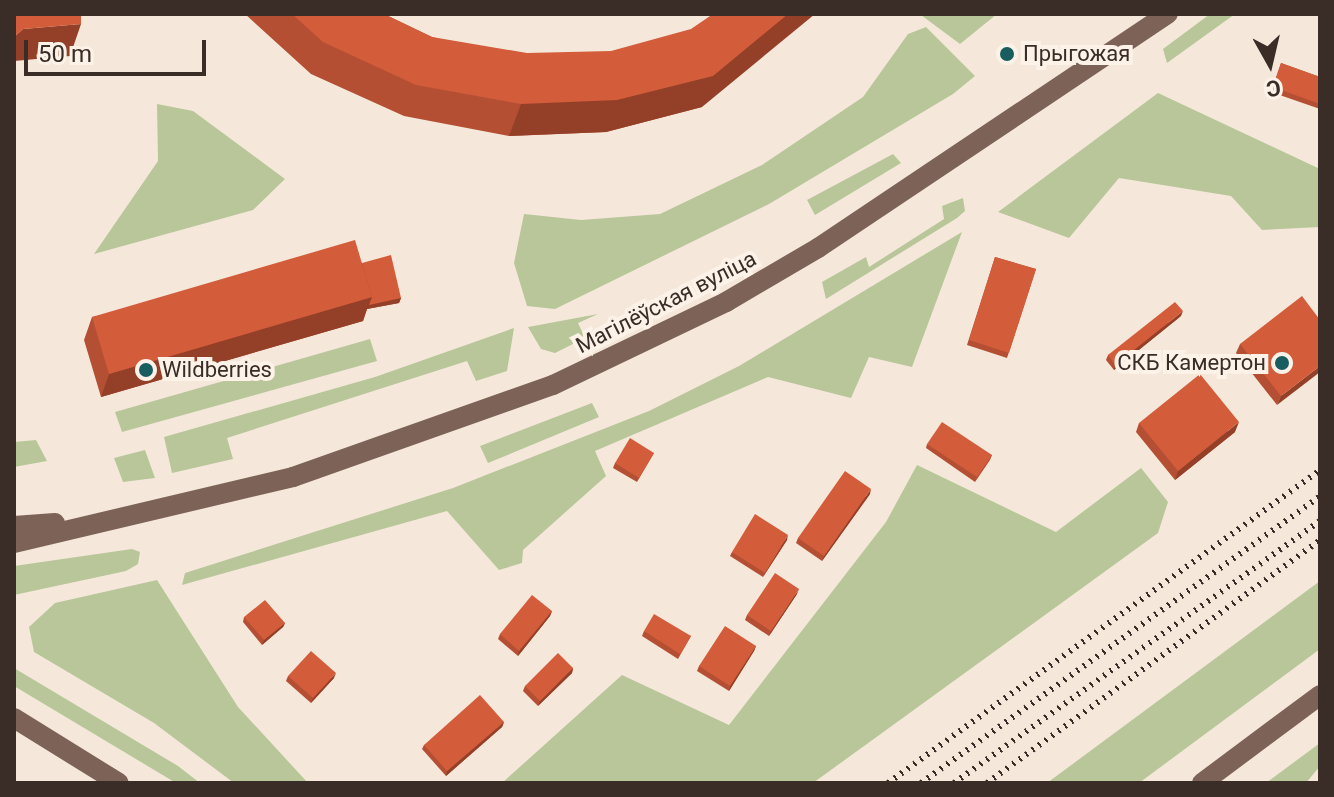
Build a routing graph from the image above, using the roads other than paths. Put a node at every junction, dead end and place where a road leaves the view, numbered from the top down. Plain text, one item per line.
1 (1168, 14) edge
2 (130, 519) junction
3 (14, 526) edge
4 (14, 543) edge
5 (1320, 695) edge
6 (14, 718) edge
7 (119, 783) edge
8 (1202, 783) edge

1 - 2 main road, Магілёўская вуліца
2 - 3 main road, Магілёўская вуліца
2 - 4 main road, Магілёўская вуліца
5 - 8 main road
6 - 7 main road

